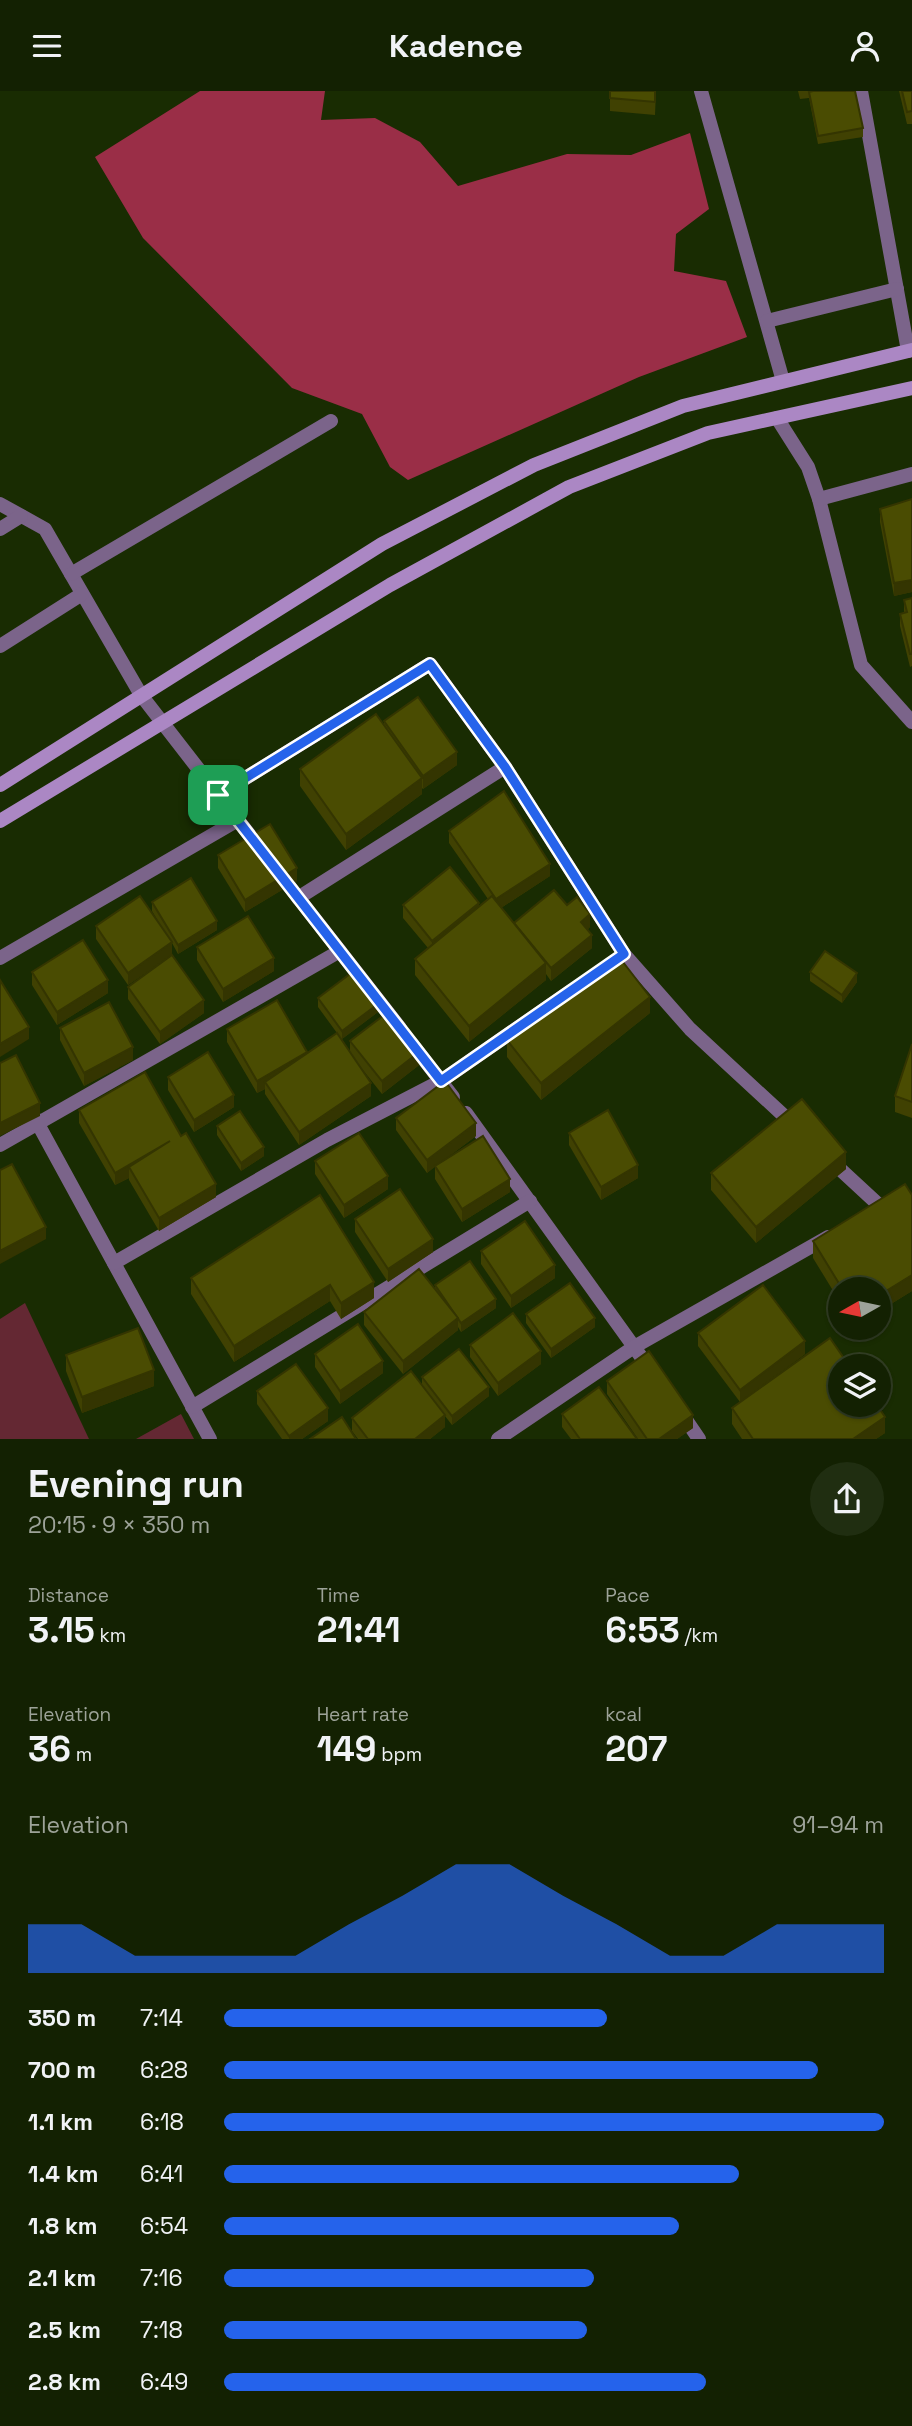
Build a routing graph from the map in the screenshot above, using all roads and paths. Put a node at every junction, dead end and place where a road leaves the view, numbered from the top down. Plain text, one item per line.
1 (701, 91) edge
2 (861, 91) edge
3 (897, 289) junction
4 (767, 321) junction
5 (910, 351) edge
6 (783, 381) junction
7 (912, 388) edge
8 (777, 418) junction
9 (331, 421) dead end
10 (912, 474) edge
11 (819, 499) junction
12 (0, 504) edge
13 (22, 516) junction
14 (0, 529) edge
15 (71, 574) junction
16 (82, 594) junction
17 (0, 646) edge
18 (141, 695) junction
19 (164, 722) junction
20 (912, 722) edge
21 (505, 767) junction
22 (0, 785) edge
23 (218, 795) junction
24 (238, 820) junction
25 (0, 821) edge
26 (298, 898) junction
27 (340, 951) junction
28 (0, 958) edge
29 (578, 986) edge
30 (441, 1081) junction
31 (18, 1087) edge
32 (37, 1121) junction
33 (0, 1145) edge
34 (530, 1201) junction
35 (901, 1204) edge
36 (846, 1227) edge
37 (114, 1263) junction
38 (634, 1347) junction
39 (192, 1407) junction
40 (210, 1439) edge
41 (498, 1439) edge
42 (699, 1439) edge

1 - 4 street
2 - 3 street
3 - 4 street
3 - 5 street
4 - 6 street
5 - 6 main road
6 - 18 main road
7 - 8 main road
8 - 11 street
8 - 19 main road
9 - 15 street
10 - 11 street
11 - 20 street
12 - 13 street
13 - 14 street
13 - 15 street
15 - 16 street
16 - 17 street
16 - 18 street
18 - 19 street
18 - 22 main road
19 - 23 street
19 - 25 main road
21 - 23 street
21 - 26 street
21 - 35 street
23 - 24 street
24 - 26 street
24 - 28 street
26 - 27 street
27 - 30 street
27 - 32 street
29 - 30 street
30 - 34 street
30 - 37 street
31 - 32 street
32 - 33 street
32 - 37 street
34 - 38 street
34 - 39 street
36 - 38 street
37 - 39 street
38 - 41 street
38 - 42 street
39 - 40 street

